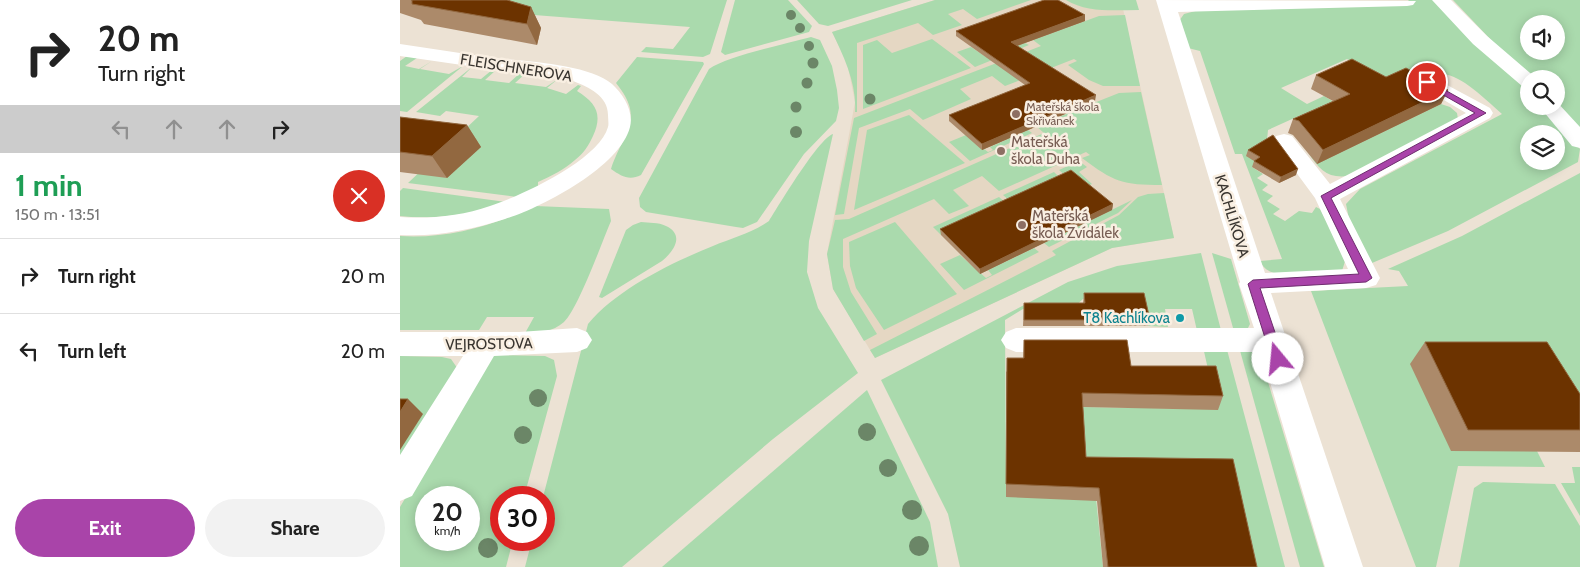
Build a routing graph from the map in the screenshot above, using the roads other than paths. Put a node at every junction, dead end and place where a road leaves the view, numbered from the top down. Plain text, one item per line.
1 (1441, 0) edge
2 (1407, 1) dead end
3 (1166, 3) edge
4 (400, 50) edge
5 (1520, 74) edge
6 (1427, 82) edge
7 (1558, 115) edge
8 (1284, 141) dead end
9 (1580, 141) edge
10 (1326, 196) junction
11 (400, 226) edge
12 (1253, 284) junction
13 (577, 340) dead end
14 (1016, 340) dead end
15 (1272, 340) junction
16 (400, 344) edge
17 (485, 344) junction
18 (400, 485) edge
19 (1344, 567) edge

1 - 5 street
2 - 3 street
3 - 12 street, KACHLÍKOVA
4 - 11 street, FLEISCHNEROVA
6 - 10 street
7 - 9 street
8 - 10 street
10 - 12 street
12 - 15 street, KACHLÍKOVA
13 - 17 street, VEJROSTOVA
14 - 15 street
15 - 19 street, KACHLÍKOVA
16 - 17 street, VEJROSTOVA
17 - 18 street

